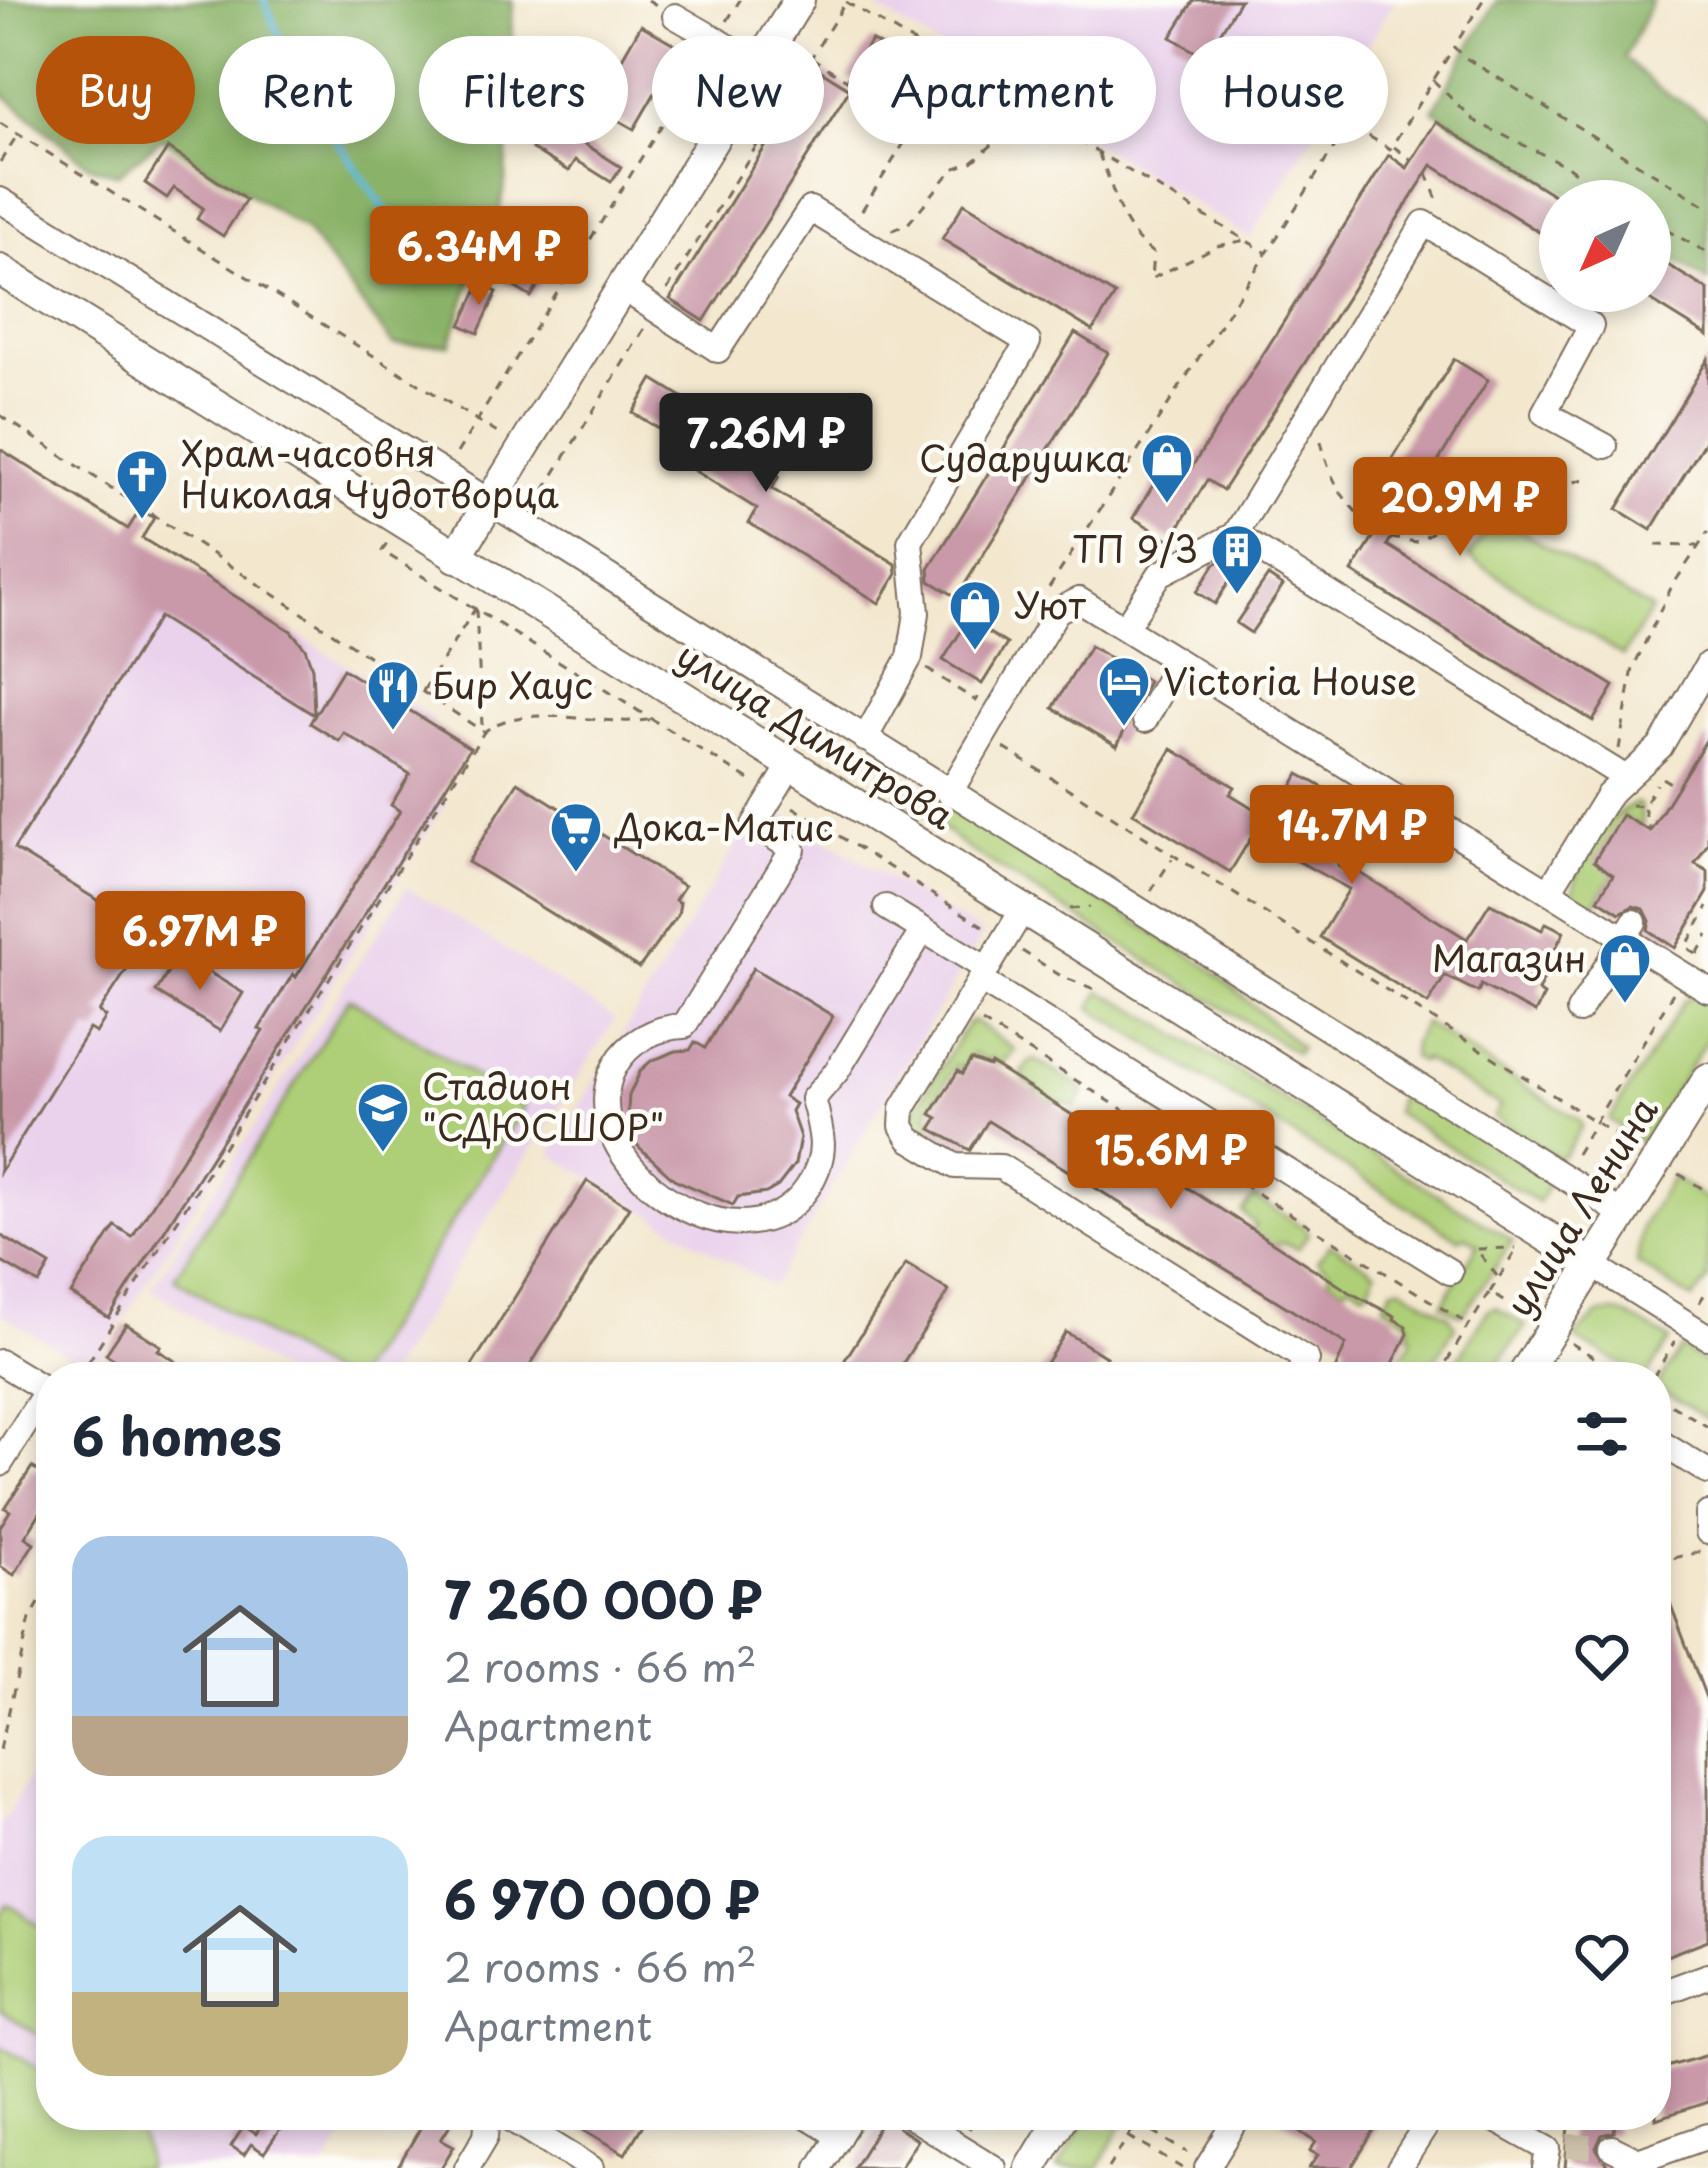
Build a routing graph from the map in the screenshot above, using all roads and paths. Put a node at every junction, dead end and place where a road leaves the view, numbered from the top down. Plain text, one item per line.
1 (740, 0) edge
2 (799, 0) edge
3 (1483, 0) edge
4 (846, 2) edge
5 (675, 16) dead end
6 (708, 36) edge
7 (718, 36) edge
8 (776, 36) edge
9 (903, 36) edge
10 (1454, 46) junction
11 (824, 66) edge
12 (1433, 80) junction
13 (0, 122) edge
14 (18, 134) junction
15 (652, 141) edge
16 (709, 144) edge
17 (993, 144) edge
18 (1084, 144) edge
19 (1393, 146) junction
20 (1097, 152) junction
21 (1412, 160) dead end
22 (0, 162) edge
23 (1586, 180) edge
24 (0, 200) edge
25 (1708, 207) edge
26 (848, 232) junction
27 (1671, 233) edge
28 (1246, 240) junction
29 (873, 247) junction
30 (1267, 253) junction
31 (1708, 253) edge
32 (0, 270) edge
33 (621, 287) junction
34 (1313, 406) junction
35 (0, 415) edge
36 (477, 420) junction
37 (1605, 446) dead end
38 (523, 450) junction
39 (440, 471) junction
40 (1587, 478) dead end
41 (490, 502) junction
42 (400, 522) junction
43 (1708, 532) edge
44 (1235, 535) junction
45 (1384, 535) dead end
46 (1391, 538) dead end
47 (1656, 545) dead end
48 (1699, 546) junction
49 (456, 557) junction
50 (494, 580) junction
51 (1039, 603) dead end
52 (476, 608) junction
53 (485, 614) dead end
54 (1126, 626) junction
55 (910, 657) junction
56 (1178, 662) junction
57 (1708, 664) edge
58 (988, 681) dead end
59 (423, 691) junction
60 (653, 719) dead end
61 (1145, 721) dead end
62 (483, 730) junction
63 (984, 734) junction
64 (866, 740) junction
65 (790, 766) junction
66 (1616, 772) junction
67 (1677, 787) dead end
68 (949, 794) junction
69 (1388, 794) junction
70 (1643, 806) junction
71 (1628, 807) dead end
72 (1650, 831) dead end
73 (1352, 856) dead end
74 (1550, 892) junction
75 (886, 908) dead end
76 (1708, 908) edge
77 (1022, 911) junction
78 (923, 930) junction
79 (1629, 930) junction
80 (1708, 934) edge
81 (1690, 965) junction
82 (983, 974) junction
83 (1708, 990) edge
84 (962, 1010) junction
85 (1579, 1011) dead end
86 (1708, 1078) edge
87 (1596, 1122) junction
88 (1657, 1161) junction
89 (1563, 1175) junction
90 (1708, 1192) edge
91 (1623, 1214) junction
92 (1524, 1237) junction
93 (1591, 1264) junction
94 (1450, 1273) dead end
95 (1498, 1278) junction
96 (1490, 1292) dead end
97 (1469, 1325) dead end
98 (1708, 1337) edge
99 (0, 1362) edge
100 (89, 1362) edge
101 (1306, 1362) edge
102 (1531, 1362) edge
103 (36, 1384) edge
104 (1671, 1404) edge
105 (36, 1411) edge
106 (1708, 1427) edge
107 (1671, 1449) edge
108 (0, 1464) edge
109 (1708, 1472) edge
110 (1708, 1514) edge
111 (1708, 1532) edge
112 (1708, 1551) edge
113 (1671, 1559) edge
114 (36, 1609) edge
115 (0, 1750) edge
116 (1708, 1976) edge
117 (1671, 1990) edge
118 (487, 2130) edge
119 (529, 2130) edge
120 (843, 2130) edge
121 (932, 2130) edge
122 (1054, 2130) edge
123 (1132, 2130) edge
124 (1148, 2130) edge
125 (1231, 2130) edge
126 (1423, 2130) edge
127 (1513, 2130) edge
128 (1128, 2136) junction
129 (1708, 2136) edge
130 (1612, 2147) tunnel mouth
131 (1554, 2154) tunnel mouth
132 (1636, 2164) edge
133 (1208, 2167) edge
134 (467, 2168) edge
135 (591, 2168) edge
136 (819, 2168) edge
137 (994, 2168) edge
138 (1030, 2168) edge
139 (1108, 2168) edge
140 (1182, 2168) edge
141 (1399, 2168) edge

1 - 7 path
2 - 8 main road
3 - 10 path
4 - 9 path
5 - 6 street
10 - 12 path
10 - 25 path
11 - 26 path
12 - 19 path
12 - 23 path
13 - 14 path
14 - 22 path
14 - 36 path
15 - 36 path
16 - 33 main road
17 - 29 path
18 - 20 path
19 - 21 path
19 - 30 path
20 - 28 path
20 - 28 path
24 - 39 street
26 - 29 street
26 - 33 street
27 - 31 path
28 - 30 path
29 - 55 street
30 - 51 path
32 - 42 main road, улица Димитрова
33 - 38 main road
34 - 37 street
34 - 44 street
34 - 45 path
35 - 59 path
36 - 38 path
36 - 39 path
38 - 41 main road
39 - 41 street
40 - 46 path
41 - 49 main road
41 - 64 street
42 - 49 main road, улица Димитрова
42 - 52 path
43 - 48 path
44 - 54 street
44 - 66 street
47 - 48 path
48 - 66 path
49 - 50 main road, улица Димитрова
50 - 52 path
50 - 65 main road, улица Димитрова
52 - 53 path
52 - 59 path
52 - 62 path
54 - 56 street
54 - 63 street
55 - 58 path
55 - 64 street
56 - 61 street
56 - 69 street
57 - 66 street
59 - 62 path
60 - 62 path
62 - 100 path
63 - 68 street
63 - 87 path
64 - 68 street
65 - 77 main road, улица Димитрова
65 - 78 street
66 - 74 street
67 - 70 path
68 - 89 street
69 - 73 street
69 - 74 street
70 - 71 path
70 - 72 path
74 - 79 street
75 - 78 street
76 - 81 path
77 - 82 street
77 - 92 main road, улица Димитрова
78 - 82 street
79 - 81 street
79 - 85 street
80 - 81 path
81 - 83 street
81 - 87 path
82 - 84 street
82 - 94 street
84 - 97 path
84 - 101 street
86 - 88 main road, улица Ленина
87 - 88 path
87 - 89 path
88 - 90 path
88 - 91 main road, улица Ленина
89 - 91 street
91 - 93 main road, улица Ленина
92 - 93 main road, улица Димитрова
92 - 95 path
92 - 95 path
93 - 98 street
93 - 102 main road, улица Ленина
95 - 96 path
99 - 103 street
104 - 106 path
105 - 108 street
107 - 109 street
110 - 111 street
112 - 113 path
114 - 115 path
116 - 117 street
118 - 134 street
119 - 135 street
120 - 136 street
121 - 137 street
122 - 138 main road
123 - 128 path
124 - 133 path
125 - 133 street
126 - 141 street
127 - 131 street
128 - 139 path
128 - 140 path
129 - 132 street
130 - 132 street

